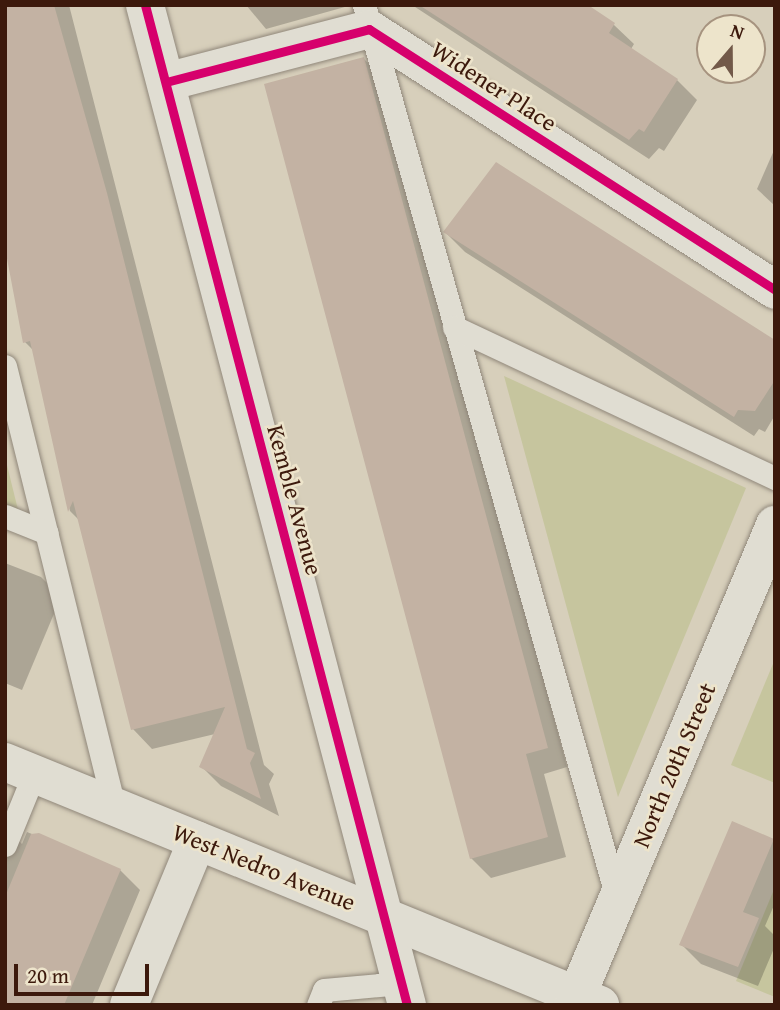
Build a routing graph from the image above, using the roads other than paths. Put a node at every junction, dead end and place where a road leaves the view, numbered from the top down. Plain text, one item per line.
1 (145, 5) edge
2 (366, 17) edge
3 (166, 82) junction
4 (775, 290) edge
5 (454, 327) junction
6 (5, 366) edge
7 (775, 478) edge
8 (5, 516) edge
9 (775, 525) edge
10 (47, 533) junction
11 (20, 768) edge
12 (114, 807) junction
13 (197, 841) junction
14 (5, 845) edge
15 (617, 898) junction
16 (384, 914) junction
17 (404, 994) edge
18 (583, 1002) edge
19 (129, 1005) edge
20 (318, 1005) edge

1 - 3 street, Kemble Avenue
2 - 3 street
2 - 4 street, Widener Place
2 - 5 lane
3 - 16 street, Kemble Avenue
5 - 7 lane
5 - 15 lane
6 - 10 lane
8 - 10 lane
9 - 15 street, North 20th Street
10 - 12 lane
11 - 12 street, West Nedro Avenue
11 - 14 lane
12 - 13 street, West Nedro Avenue
13 - 16 street, West Nedro Avenue
13 - 19 street
15 - 18 street, North 20th Street
16 - 17 street, Kemble Avenue
16 - 18 street, West Nedro Avenue
17 - 20 lane

